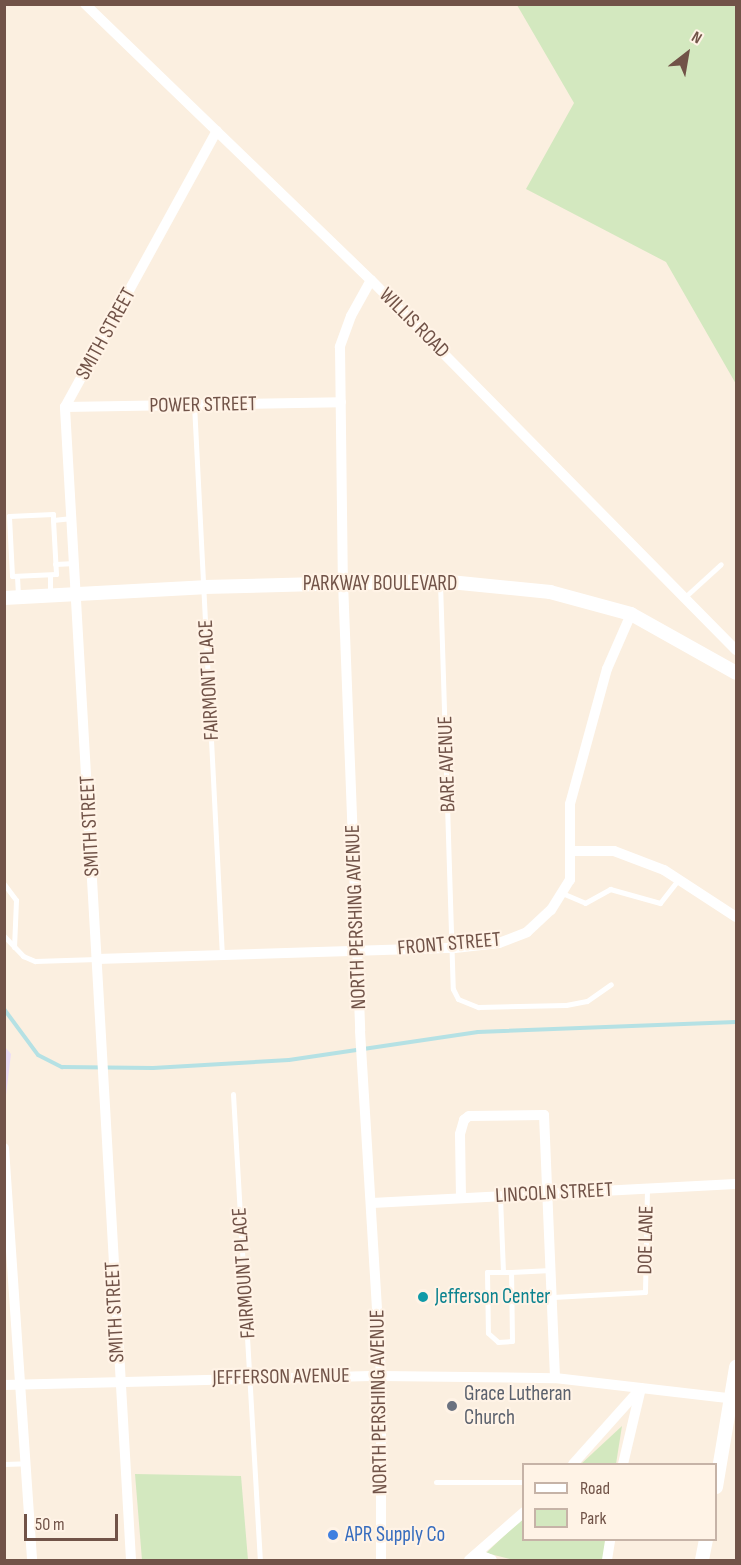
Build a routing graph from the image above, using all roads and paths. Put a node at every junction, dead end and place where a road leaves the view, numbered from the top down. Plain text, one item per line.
1 (85, 4) edge
2 (217, 131) junction
3 (371, 280) junction
4 (341, 402) junction
5 (194, 404) junction
6 (65, 407) junction
7 (72, 518) junction
8 (53, 520) junction
9 (56, 564) junction
10 (75, 564) junction
11 (721, 564) dead end
12 (50, 575) junction
13 (17, 576) junction
14 (440, 581) junction
15 (343, 582) junction
16 (204, 587) junction
17 (76, 594) junction
18 (50, 595) junction
19 (686, 596) junction
20 (11, 597) edge
21 (631, 614) junction
22 (736, 650) edge
23 (736, 673) edge
24 (570, 851) junction
25 (678, 880) junction
26 (4, 884) edge
27 (562, 893) junction
28 (736, 917) edge
29 (4, 936) edge
30 (14, 947) junction
31 (454, 948) junction
32 (358, 950) junction
33 (222, 956) junction
34 (97, 959) junction
35 (611, 984) dead end
36 (232, 1094) dead end
37 (4, 1148) edge
38 (736, 1184) edge
39 (647, 1188) junction
40 (549, 1193) junction
41 (500, 1195) junction
42 (461, 1198) junction
43 (372, 1203) junction
44 (551, 1270) junction
45 (503, 1272) junction
46 (511, 1272) junction
47 (553, 1297) junction
48 (4, 1302) edge
49 (17, 1302) junction
50 (736, 1366) edge
51 (381, 1376) junction
52 (251, 1378) junction
53 (555, 1378) junction
54 (119, 1379) junction
55 (23, 1384) junction
56 (4, 1385) edge
57 (641, 1388) junction
58 (734, 1399) edge
59 (27, 1463) junction
60 (574, 1463) edge
61 (623, 1463) edge
62 (4, 1464) edge
63 (436, 1482) dead end
64 (522, 1482) edge
65 (717, 1482) edge
66 (522, 1514) edge
67 (609, 1541) edge
68 (706, 1541) edge
69 (473, 1557) edge
70 (32, 1560) edge
71 (131, 1560) edge
72 (260, 1560) edge
73 (381, 1560) edge
74 (492, 1560) edge
75 (607, 1560) edge
76 (702, 1560) edge

1 - 2 street, WILLIS ROAD
2 - 3 street, WILLIS ROAD
2 - 6 street, SMITH STREET
3 - 4 street, NORTH PERSHING AVENUE
3 - 19 street, WILLIS ROAD
4 - 5 street, POWER STREET
4 - 15 street, NORTH PERSHING AVENUE
5 - 6 street, POWER STREET
5 - 16 lane, FAIRMONT PLACE
6 - 7 street, SMITH STREET
7 - 8 lane
7 - 10 street, SMITH STREET
8 - 9 lane
8 - 13 lane
9 - 10 lane
9 - 12 lane
10 - 17 street, SMITH STREET
11 - 19 lane
12 - 13 lane
12 - 18 lane
13 - 20 lane
14 - 15 street, PARKWAY BOULEVARD
14 - 21 street, PARKWAY BOULEVARD
14 - 31 lane, BARE AVENUE
15 - 16 street, PARKWAY BOULEVARD
15 - 32 street, NORTH PERSHING AVENUE
16 - 17 street, PARKWAY BOULEVARD
16 - 33 lane, FAIRMONT PLACE
17 - 18 street, PARKWAY BOULEVARD
17 - 34 street, SMITH STREET
18 - 20 street, PARKWAY BOULEVARD
19 - 22 street, WILLIS ROAD
21 - 23 street, PARKWAY BOULEVARD
21 - 24 street, FRONT STREET
24 - 25 street
24 - 27 street, FRONT STREET
25 - 27 lane
25 - 28 street
26 - 30 lane
27 - 31 street, FRONT STREET
29 - 30 lane
30 - 34 lane
31 - 32 street, FRONT STREET
31 - 35 lane, BARE AVENUE
32 - 33 street, FRONT STREET
32 - 43 street, NORTH PERSHING AVENUE
33 - 34 street, FRONT STREET
34 - 54 street, SMITH STREET
36 - 52 lane, FAIRMOUNT PLACE
37 - 49 street
38 - 39 street, LINCOLN STREET
39 - 40 street, LINCOLN STREET
39 - 47 lane, DOE LANE
40 - 41 street, LINCOLN STREET
40 - 42 street
40 - 44 street
41 - 42 street, LINCOLN STREET
41 - 45 lane
42 - 43 street, LINCOLN STREET
43 - 51 street, NORTH PERSHING AVENUE
44 - 46 lane
44 - 47 street
45 - 46 lane
45 - 46 lane
47 - 53 street
48 - 49 street
49 - 55 street
50 - 58 street
51 - 52 street, JEFFERSON AVENUE
51 - 53 street, JEFFERSON AVENUE
51 - 73 street, NORTH PERSHING AVENUE
52 - 54 street, JEFFERSON AVENUE
52 - 72 lane, FAIRMOUNT PLACE
53 - 57 street, JEFFERSON AVENUE
54 - 55 street, JEFFERSON AVENUE
54 - 71 street, SMITH STREET
55 - 56 street, JEFFERSON AVENUE
55 - 59 street
57 - 58 street, JEFFERSON AVENUE
57 - 60 street
57 - 61 street
58 - 65 street
59 - 62 lane
59 - 70 street
63 - 64 lane
66 - 69 street
67 - 75 street
68 - 76 street
69 - 74 street

